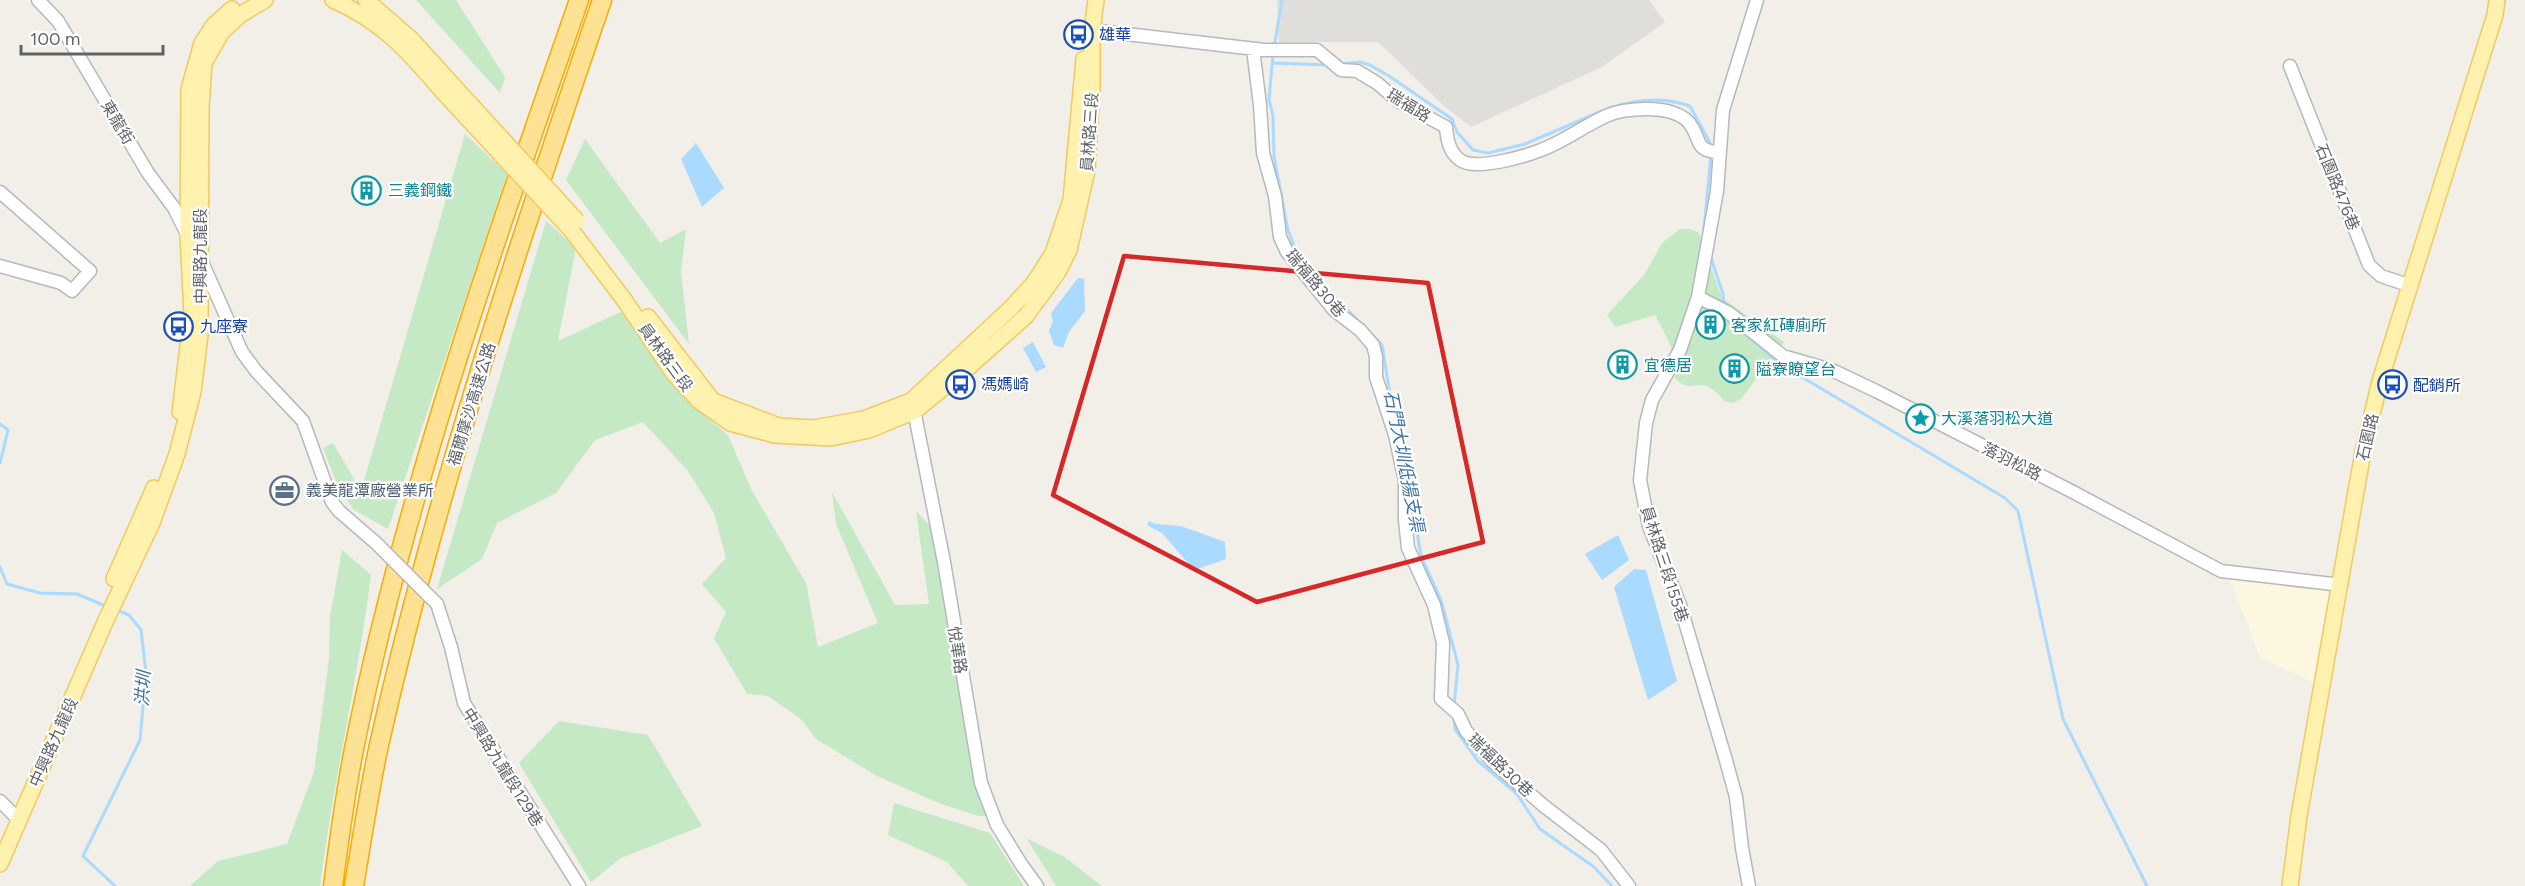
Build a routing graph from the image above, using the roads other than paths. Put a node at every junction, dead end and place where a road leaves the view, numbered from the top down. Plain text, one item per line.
1 (38, 0) edge
2 (333, 0) edge
3 (366, 0) edge
4 (579, 0) edge
5 (602, 0) edge
6 (1096, 0) edge
7 (1757, 0) edge
8 (2497, 0) edge
9 (255, 1) edge
10 (1092, 30) junction
11 (407, 42) junction
12 (1253, 49) junction
13 (2290, 66) dead end
14 (1714, 152) junction
15 (0, 192) edge
16 (194, 246) junction
17 (0, 266) edge
18 (2411, 286) junction
19 (1698, 297) junction
20 (913, 406) junction
21 (2341, 585) junction
22 (112, 596) junction
23 (0, 801) edge
24 (15, 816) junction
25 (0, 840) edge
26 (0, 864) edge
27 (333, 886) edge
28 (354, 886) edge
29 (579, 886) edge
30 (1037, 886) edge
31 (1629, 886) edge
32 (1749, 886) edge
33 (2289, 886) edge

1 - 16 street, 東龍街
2 - 11 main road
3 - 11 main road
4 - 27 highway, 福爾摩沙高速公路
5 - 28 highway, 福爾摩沙高速公路
6 - 10 main road, 員林路三段
7 - 14 street, 員林路三段155巷
8 - 18 main road, 石園路
9 - 16 main road, 中興路九龍段
9 - 16 main road, 中興路九龍段
10 - 12 street, 瑞福路
10 - 20 main road, 員林路三段
11 - 20 main road, 員林路三段, bridge
12 - 14 street, 瑞福路
12 - 31 street, 瑞福路30巷
13 - 18 street, 石園路476巷
14 - 19 street, 員林路三段155巷
15 - 17 street
16 - 22 main road, 中興路九龍段
16 - 22 main road, 中興路九龍段
16 - 29 street, 中興路九龍段129巷, bridge
18 - 21 main road, 石園路
19 - 21 street, 落羽松路
19 - 32 street, 員林路三段155巷
20 - 30 street, 悅華路
21 - 33 main road, 石園路
22 - 24 main road, 中興路九龍段
23 - 24 street
24 - 25 main road, 中興路九龍段
24 - 26 main road, 中興路九龍段

